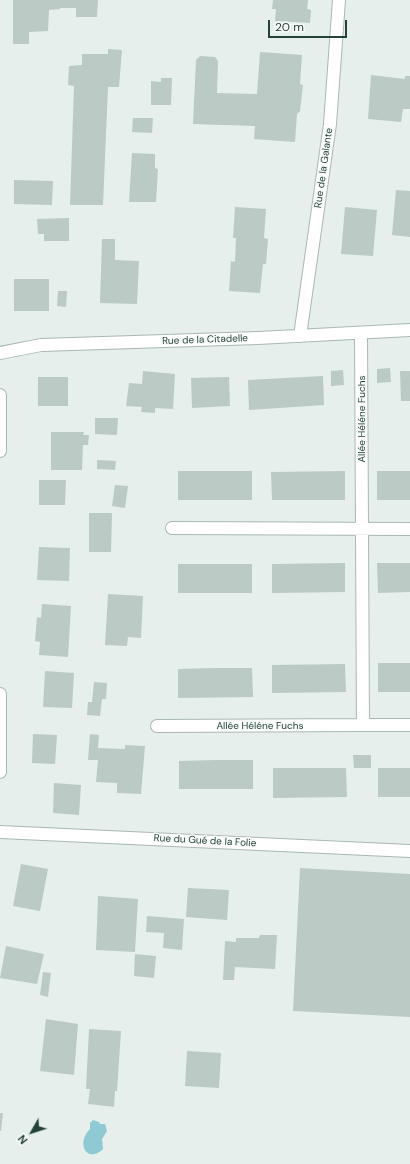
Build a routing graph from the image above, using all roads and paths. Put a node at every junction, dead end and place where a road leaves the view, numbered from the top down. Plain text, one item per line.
1 (338, 0) edge
2 (410, 330) edge
3 (361, 334) junction
4 (300, 336) junction
5 (0, 353) edge
6 (0, 395) edge
7 (0, 451) edge
8 (172, 528) dead end
9 (363, 529) junction
10 (410, 529) edge
11 (0, 694) edge
12 (363, 725) junction
13 (410, 725) edge
14 (157, 726) dead end
15 (0, 772) edge
16 (0, 832) edge
17 (410, 851) edge

1 - 4 street, Rue de la Galante
2 - 3 street, Rue de la Citadelle
3 - 4 street, Rue de la Citadelle
3 - 9 street, Allée Héléne Fuchs
4 - 5 street, Rue de la Citadelle
6 - 7 street
8 - 9 street
9 - 10 street
9 - 12 street, Allée Héléne Fuchs
11 - 15 street
12 - 13 street, Allée Héléne Fuchs
12 - 14 street, Allée Héléne Fuchs
16 - 17 street, Rue du Gué de la Folie

